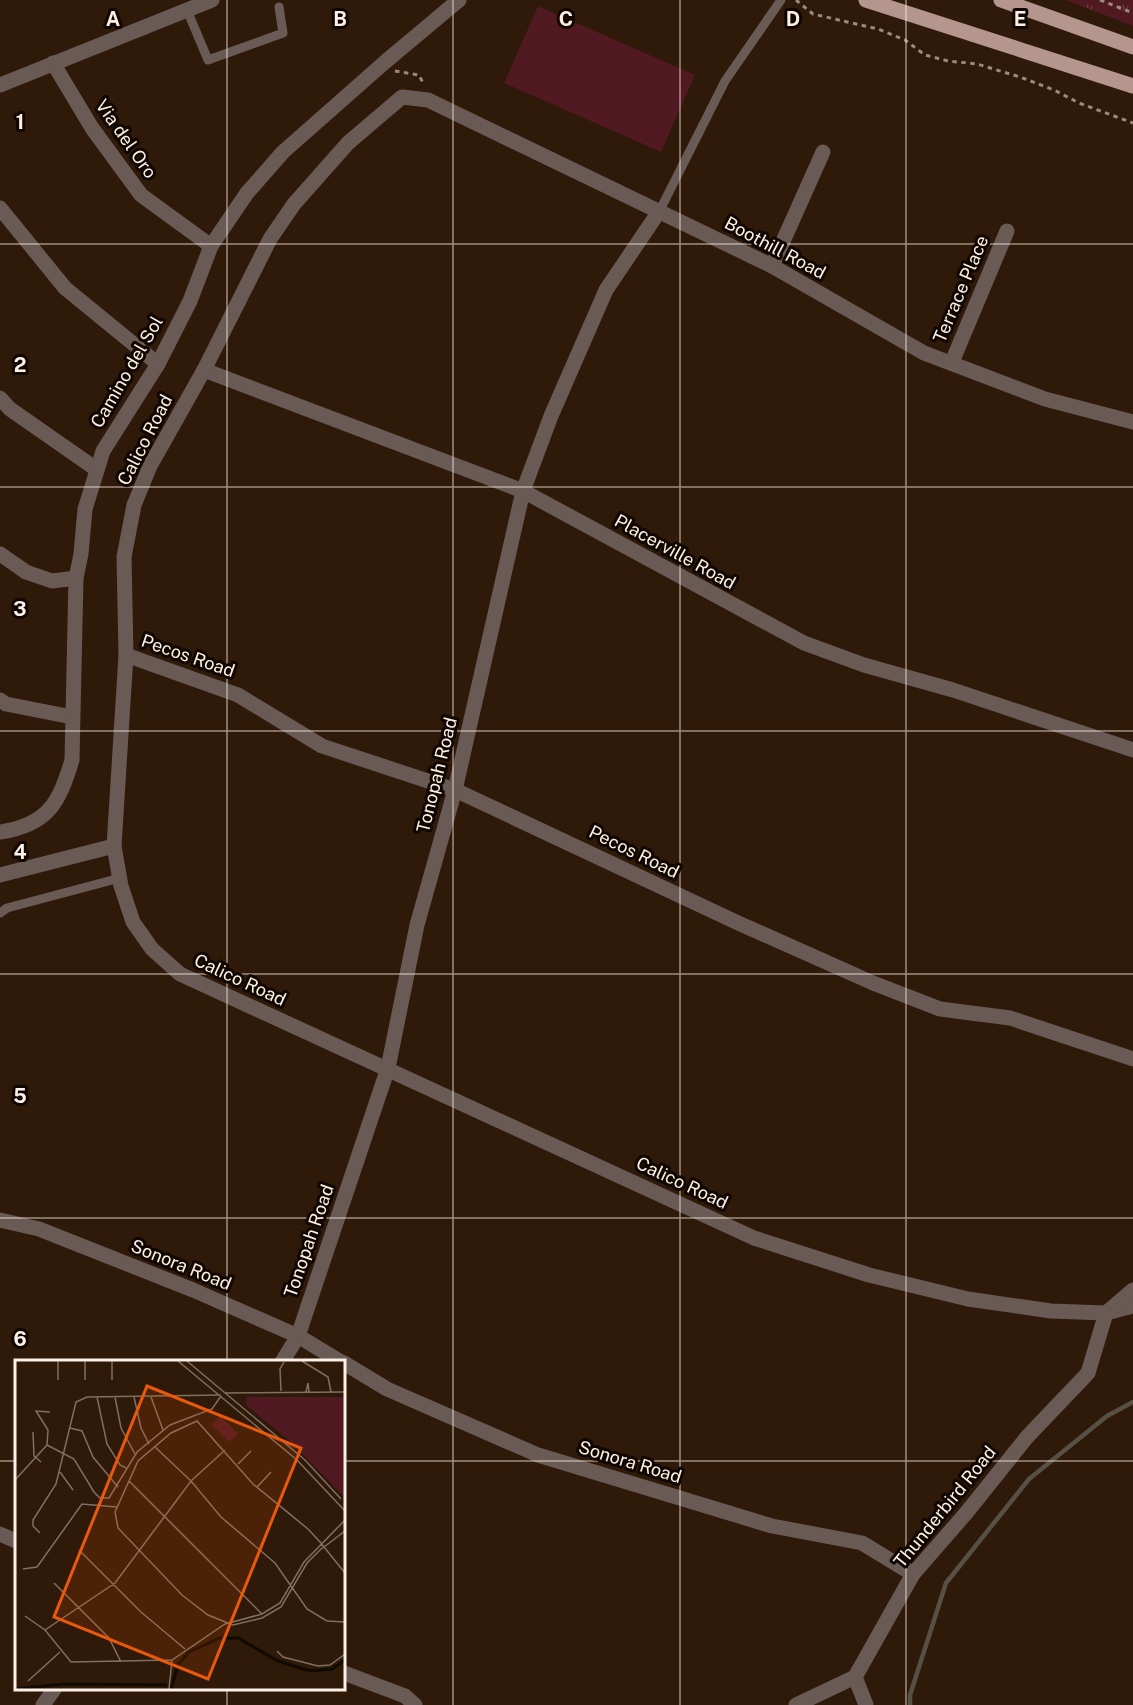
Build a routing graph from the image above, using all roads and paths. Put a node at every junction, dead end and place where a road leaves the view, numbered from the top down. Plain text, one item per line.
1 (212, 0) edge
2 (782, 0) edge
3 (796, 0) edge
4 (866, 0) edge
5 (1001, 0) edge
6 (1100, 0) edge
7 (459, 1) edge
8 (279, 6) dead end
9 (187, 10) junction
10 (1133, 13) edge
11 (1133, 47) edge
12 (385, 62) junction
13 (53, 63) junction
14 (0, 85) edge
15 (1133, 86) edge
16 (402, 97) joint
17 (425, 99) junction
18 (1133, 123) edge
19 (822, 152) dead end
20 (0, 208) edge
21 (660, 210) junction
22 (1007, 231) dead end
23 (211, 246) junction
24 (772, 266) junction
25 (952, 362) junction
26 (158, 364) junction
27 (204, 370) junction
28 (0, 398) edge
29 (1133, 422) edge
30 (96, 469) junction
31 (523, 491) junction
32 (0, 554) edge
33 (76, 578) junction
34 (126, 655) junction
35 (0, 700) edge
36 (72, 717) junction
37 (1133, 750) edge
38 (455, 790) junction
39 (0, 832) edge
40 (114, 846) junction
41 (0, 875) edge
42 (120, 878) junction
43 (0, 913) edge
44 (1133, 1059) edge
45 (388, 1068) junction
46 (0, 1220) edge
47 (1133, 1290) edge
48 (1133, 1306) edge
49 (1106, 1313) junction
50 (298, 1336) junction
51 (283, 1360) edge
52 (339, 1360) edge
53 (345, 1364) edge
54 (0, 1534) edge
55 (15, 1541) edge
56 (913, 1574) junction
57 (345, 1673) edge
58 (855, 1677) junction
59 (54, 1690) edge
60 (43, 1705) edge
61 (415, 1705) edge
62 (796, 1705) edge
63 (866, 1705) edge

1 - 9 street
2 - 21 lane
3 - 18 path
4 - 15 main road
5 - 11 main road
6 - 10 path
7 - 12 street, Camino del Sol
8 - 9 lane
9 - 13 street
12 - 17 path
12 - 23 street, Camino del Sol
13 - 14 street
13 - 23 street, Via del Oro
16 - 17 street, Boothill Road
16 - 27 street, Calico Road
17 - 21 street, Boothill Road
19 - 24 street
20 - 26 street
21 - 24 street, Boothill Road
21 - 31 street, Tonopah Road
22 - 25 street, Terrace Place
23 - 26 street, Camino del Sol
24 - 25 street, Boothill Road
25 - 29 street, Boothill Road
26 - 30 street, Camino del Sol
27 - 31 street, Placerville Road
27 - 34 street, Calico Road
28 - 30 street
30 - 33 street, Camino del Sol
31 - 37 street, Placerville Road
31 - 38 street, Tonopah Road
32 - 33 street
33 - 36 street, Camino del Sol
34 - 38 street, Pecos Road
34 - 40 street, Calico Road
35 - 36 street
36 - 39 street, Camino del Sol
38 - 44 street, Pecos Road
38 - 45 street, Tonopah Road
40 - 41 street
40 - 42 street, Calico Road
42 - 43 lane
42 - 45 street, Calico Road
45 - 49 street, Calico Road
45 - 50 street, Tonopah Road
46 - 50 street, Sonora Road
47 - 49 street
48 - 49 street
49 - 56 street, Thunderbird Road
50 - 51 street, Tonopah Road
50 - 52 street, Sonora Road
53 - 56 street, Sonora Road
54 - 55 street
56 - 58 street, Thunderbird Road
57 - 61 street
58 - 62 street
58 - 63 street
59 - 60 street

